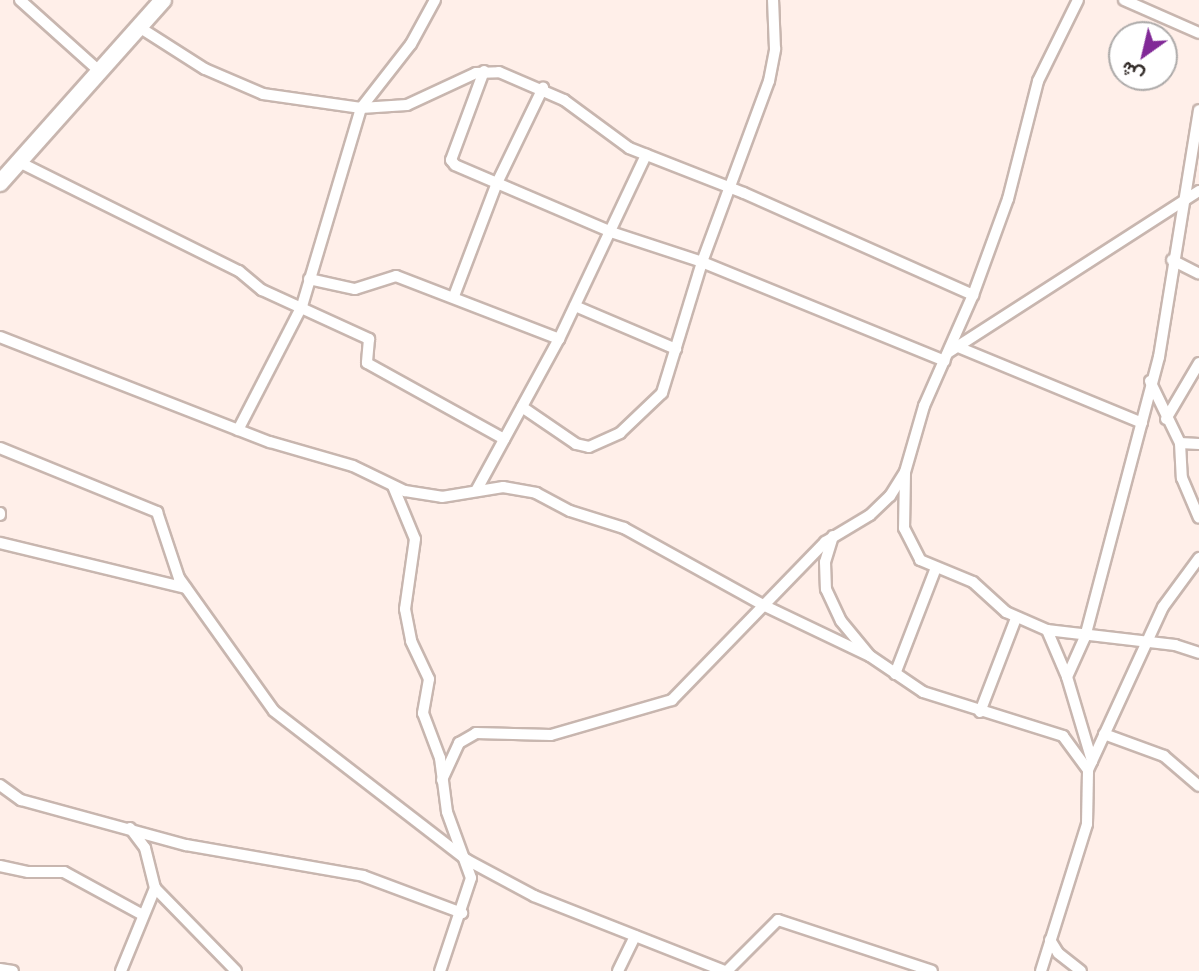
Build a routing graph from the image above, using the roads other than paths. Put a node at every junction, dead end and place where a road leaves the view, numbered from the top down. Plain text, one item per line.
1 (20, 0) edge
2 (435, 0) edge
3 (773, 0) edge
4 (1078, 0) edge
5 (1124, 0) edge
6 (155, 3) edge
7 (139, 27) junction
8 (1199, 33) edge
9 (99, 71) junction
10 (484, 71) junction
11 (542, 88) junction
12 (361, 107) junction
13 (1199, 110) edge
14 (646, 155) junction
15 (19, 162) junction
16 (0, 183) edge
17 (497, 183) junction
18 (730, 187) junction
19 (1199, 191) edge
20 (1184, 198) junction
21 (611, 232) junction
22 (1172, 260) junction
23 (702, 262) junction
24 (1199, 275) edge
25 (309, 279) junction
26 (973, 295) junction
27 (454, 296) junction
28 (302, 306) junction
29 (575, 306) junction
30 (0, 337) edge
31 (559, 339) junction
32 (676, 349) junction
33 (951, 353) junction
34 (1199, 363) edge
35 (1150, 381) junction
36 (522, 407) junction
37 (1166, 419) junction
38 (1142, 423) junction
39 (238, 430) junction
40 (504, 439) junction
41 (1180, 443) junction
42 (1199, 444) edge
43 (0, 448) edge
44 (905, 471) junction
45 (393, 486) junction
46 (476, 491) junction
47 (1199, 518) edge
48 (834, 535) junction
49 (0, 543) edge
50 (1198, 561) edge
51 (936, 568) junction
52 (186, 588) junction
53 (765, 606) junction
54 (1016, 618) junction
55 (1047, 630) junction
56 (1085, 637) junction
57 (1144, 642) junction
58 (1199, 653) edge
59 (870, 656) junction
60 (895, 674) junction
61 (1067, 677) junction
62 (980, 712) junction
63 (1104, 734) junction
64 (1090, 766) junction
65 (442, 780) junction
66 (0, 785) edge
67 (1199, 786) edge
68 (130, 827) junction
69 (467, 860) junction
70 (0, 866) edge
71 (155, 888) junction
72 (462, 913) junction
73 (141, 914) junction
74 (635, 936) junction
75 (1050, 940) junction
76 (0, 969) edge
77 (13, 971) edge
78 (121, 971) edge
79 (236, 971) edge
80 (440, 971) edge
81 (618, 971) edge
82 (725, 971) edge
83 (932, 971) edge
84 (1041, 971) edge
85 (1081, 971) edge

1 - 9 street
2 - 12 street
3 - 18 street
4 - 26 street
5 - 8 street
6 - 7 street
7 - 9 street
7 - 12 street
9 - 15 street
10 - 11 street
10 - 12 street
10 - 17 street
11 - 14 street
11 - 17 street
12 - 25 street
13 - 20 street
14 - 18 street
14 - 21 street
15 - 16 street
15 - 28 street
17 - 21 street
17 - 27 street
18 - 23 street
18 - 26 street
19 - 20 street
20 - 22 street
20 - 33 street
21 - 23 street
21 - 29 street
22 - 24 street
22 - 35 street
23 - 32 street
23 - 33 street
25 - 27 street
25 - 28 street
26 - 33 street
27 - 31 street
28 - 39 street
28 - 40 street
29 - 31 street
29 - 32 street
30 - 39 street
31 - 36 street
32 - 36 street
33 - 38 street
33 - 44 street
34 - 37 street
35 - 37 street
35 - 38 street
36 - 40 street
37 - 41 street
38 - 56 street
39 - 45 street
40 - 46 street
41 - 42 street
41 - 47 street
43 - 52 street
44 - 48 street
44 - 51 street
45 - 46 street
45 - 65 street
46 - 53 street
48 - 53 street
48 - 59 street
49 - 52 street
50 - 57 street
51 - 54 street
51 - 60 street
52 - 69 street
53 - 59 street
53 - 65 street
54 - 55 street
54 - 62 street
55 - 56 street
55 - 61 street
56 - 57 street
56 - 61 street
57 - 58 street
57 - 63 street
59 - 60 street
60 - 62 street
61 - 64 street
62 - 64 street
63 - 64 street
63 - 67 street
64 - 75 street
65 - 69 street
66 - 68 street
68 - 71 street
68 - 72 street
69 - 72 street
69 - 74 street
70 - 73 street
71 - 73 street
71 - 79 street
72 - 80 street
73 - 78 street
74 - 81 street
74 - 82 street
75 - 84 street
75 - 85 street
76 - 77 street
82 - 83 street

